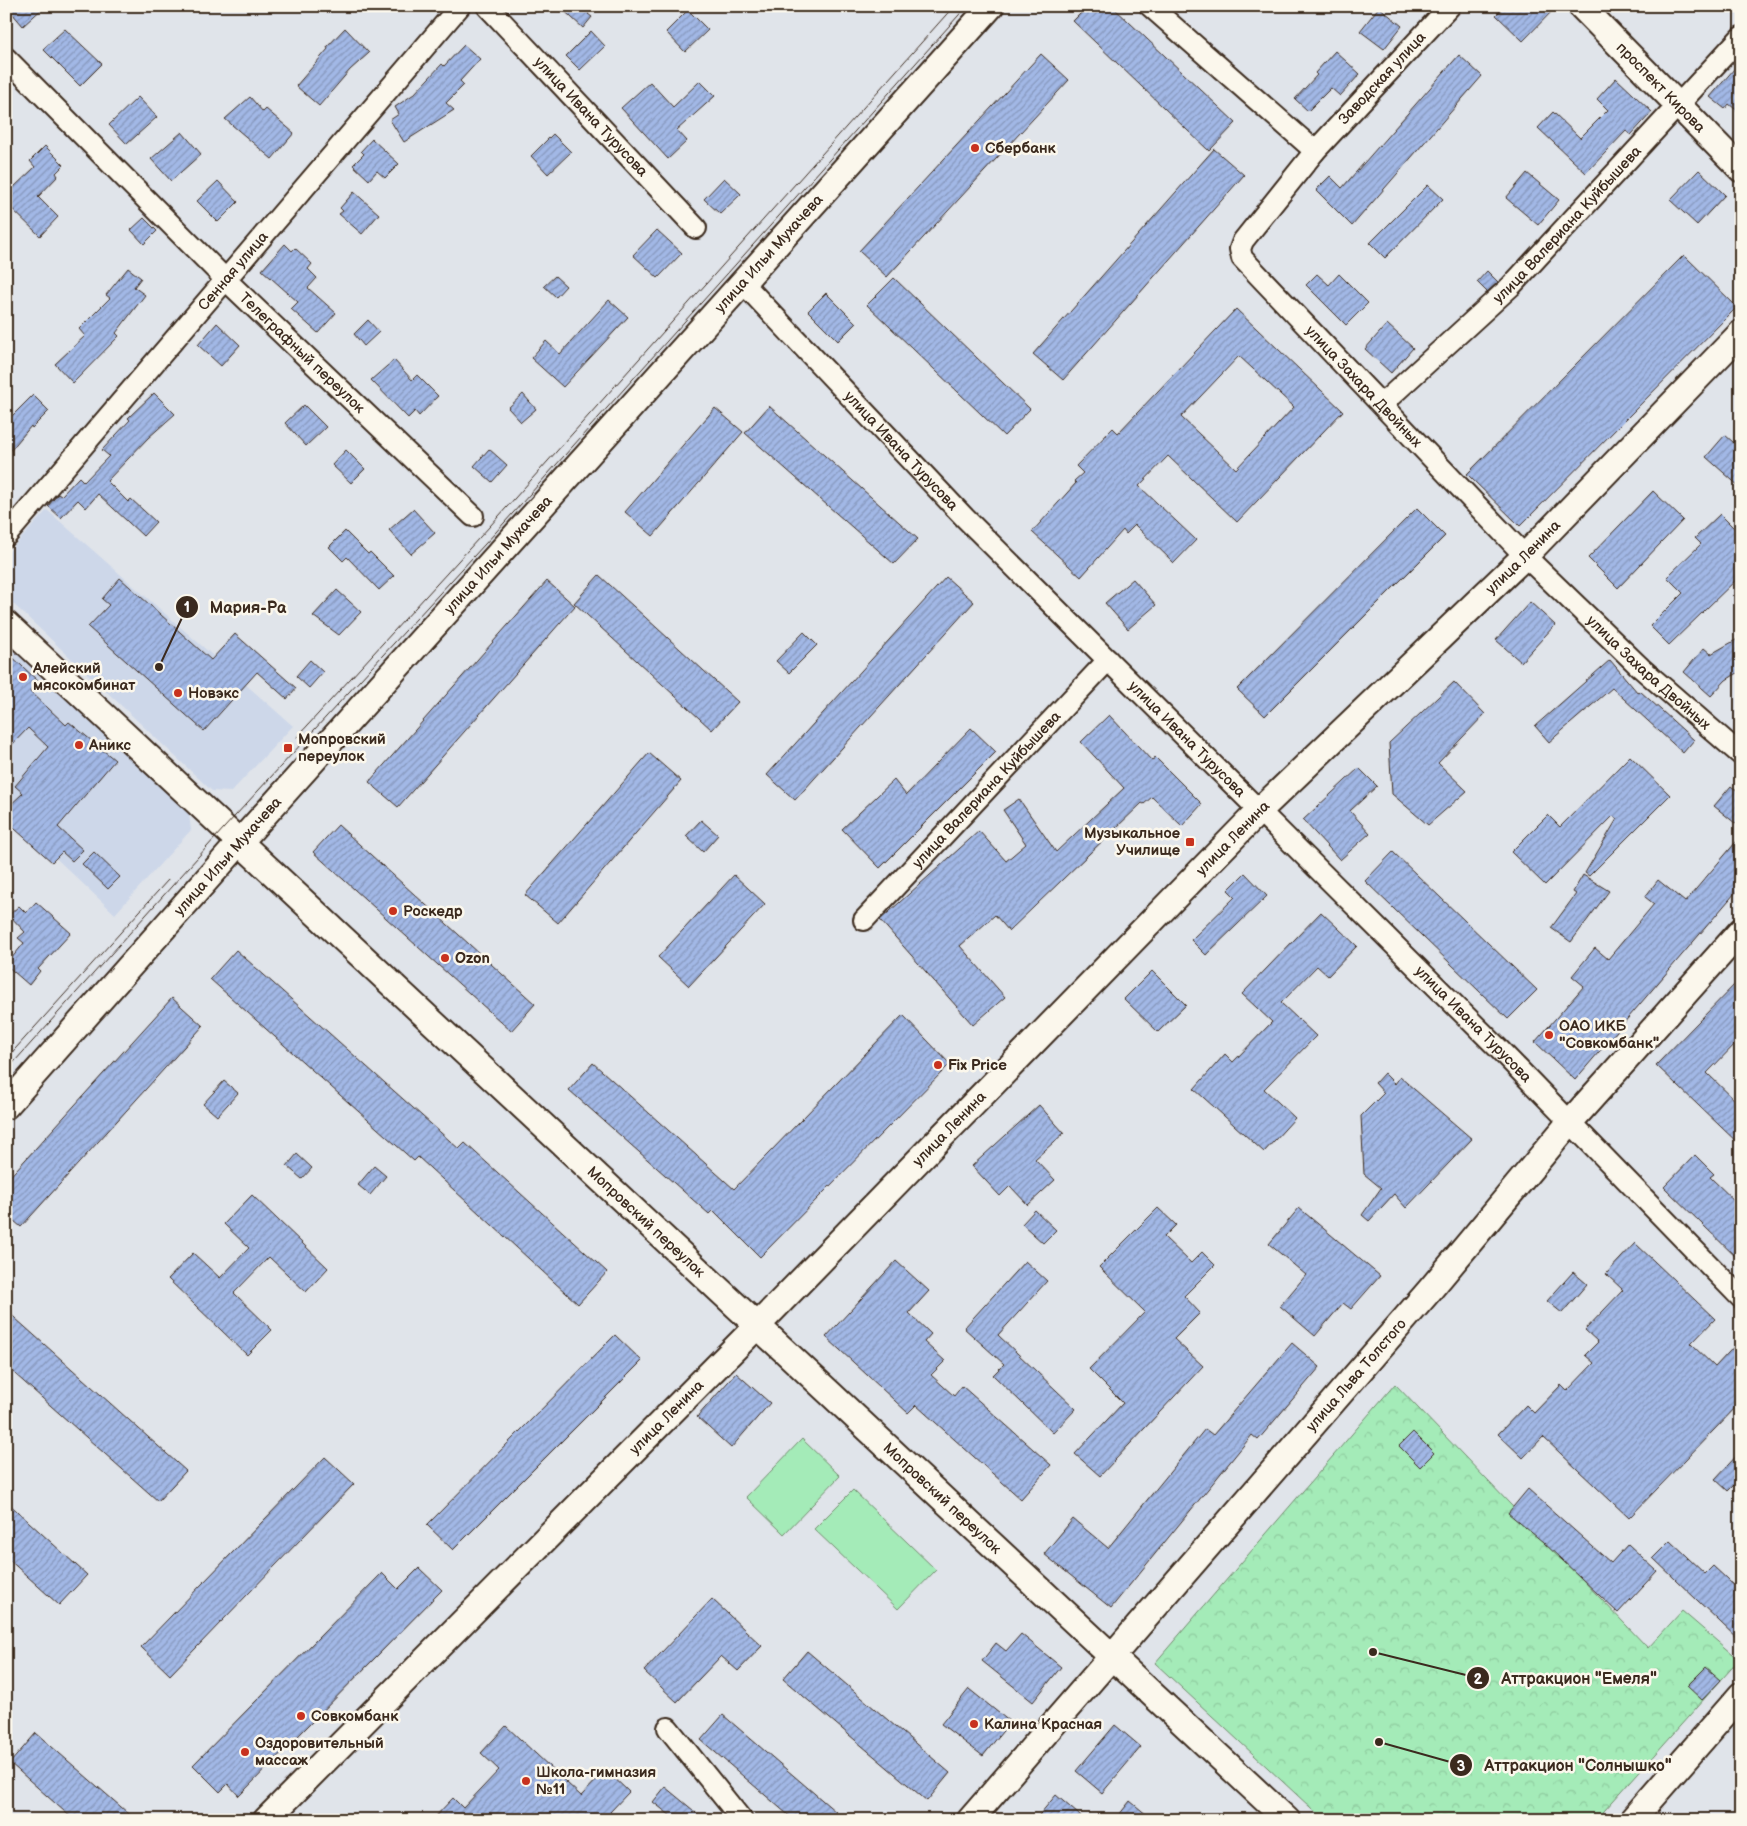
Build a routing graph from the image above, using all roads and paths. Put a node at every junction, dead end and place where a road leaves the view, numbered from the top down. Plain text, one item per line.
1 (460, 6) edge
2 (487, 6) edge
3 (991, 6) edge
4 (1150, 6) edge
5 (1450, 6) edge
6 (1581, 6) edge
7 (1741, 37) edge
8 (6, 58) edge
9 (1676, 105) junction
10 (1315, 151) junction
11 (1741, 169) edge
12 (696, 228) dead end
13 (227, 281) junction
14 (742, 282) junction
15 (1741, 334) edge
16 (1382, 404) junction
17 (473, 516) dead end
18 (6, 536) edge
19 (1525, 556) junction
20 (6, 624) edge
21 (1108, 660) junction
22 (1741, 755) edge
23 (1259, 811) junction
24 (240, 842) junction
25 (864, 920) dead end
26 (1741, 931) edge
27 (6, 1106) edge
28 (1570, 1122) junction
29 (1741, 1298) edge
30 (757, 1326) junction
31 (1111, 1656) junction
32 (1741, 1695) edge
33 (668, 1728) dead end
34 (266, 1820) edge
35 (742, 1820) edge
36 (970, 1820) edge
37 (1287, 1820) edge
38 (1632, 1820) edge

1 - 13 street, Сенная улица
2 - 12 street, улица Ивана Турусова
3 - 14 street, улица Ильи Мухачева
4 - 10 street
5 - 10 street, Заводская улица
6 - 9 street, проспект Кирова
7 - 9 street, улица Валериана Куйбышева
8 - 13 street, Телеграфный переулок
9 - 11 street, проспект Кирова
9 - 16 street, улица Валериана Куйбышева
10 - 16 street, улица Захара Двойных
13 - 17 street, Телеграфный переулок
13 - 18 street, Сенная улица
14 - 21 street, улица Ивана Турусова
14 - 24 street, улица Ильи Мухачева
15 - 19 street, улица Ленина
16 - 19 street, улица Захара Двойных
19 - 22 street, улица Захара Двойных
19 - 23 street, улица Ленина
20 - 24 street, Мопровский переулок
21 - 23 street, улица Ивана Турусова
21 - 25 street, улица Валериана Куйбышева
23 - 28 street, улица Ивана Турусова
23 - 30 street, улица Ленина
24 - 27 street, улица Ильи Мухачева
24 - 30 street, Мопровский переулок
26 - 28 street, улица Льва Толстого
28 - 29 street, улица Ивана Турусова
28 - 31 street, улица Льва Толстого
30 - 31 street, Мопровский переулок
30 - 34 street, улица Ленина
31 - 36 street, улица Льва Толстого
31 - 37 street, Мопровский переулок
32 - 38 street
33 - 35 street

